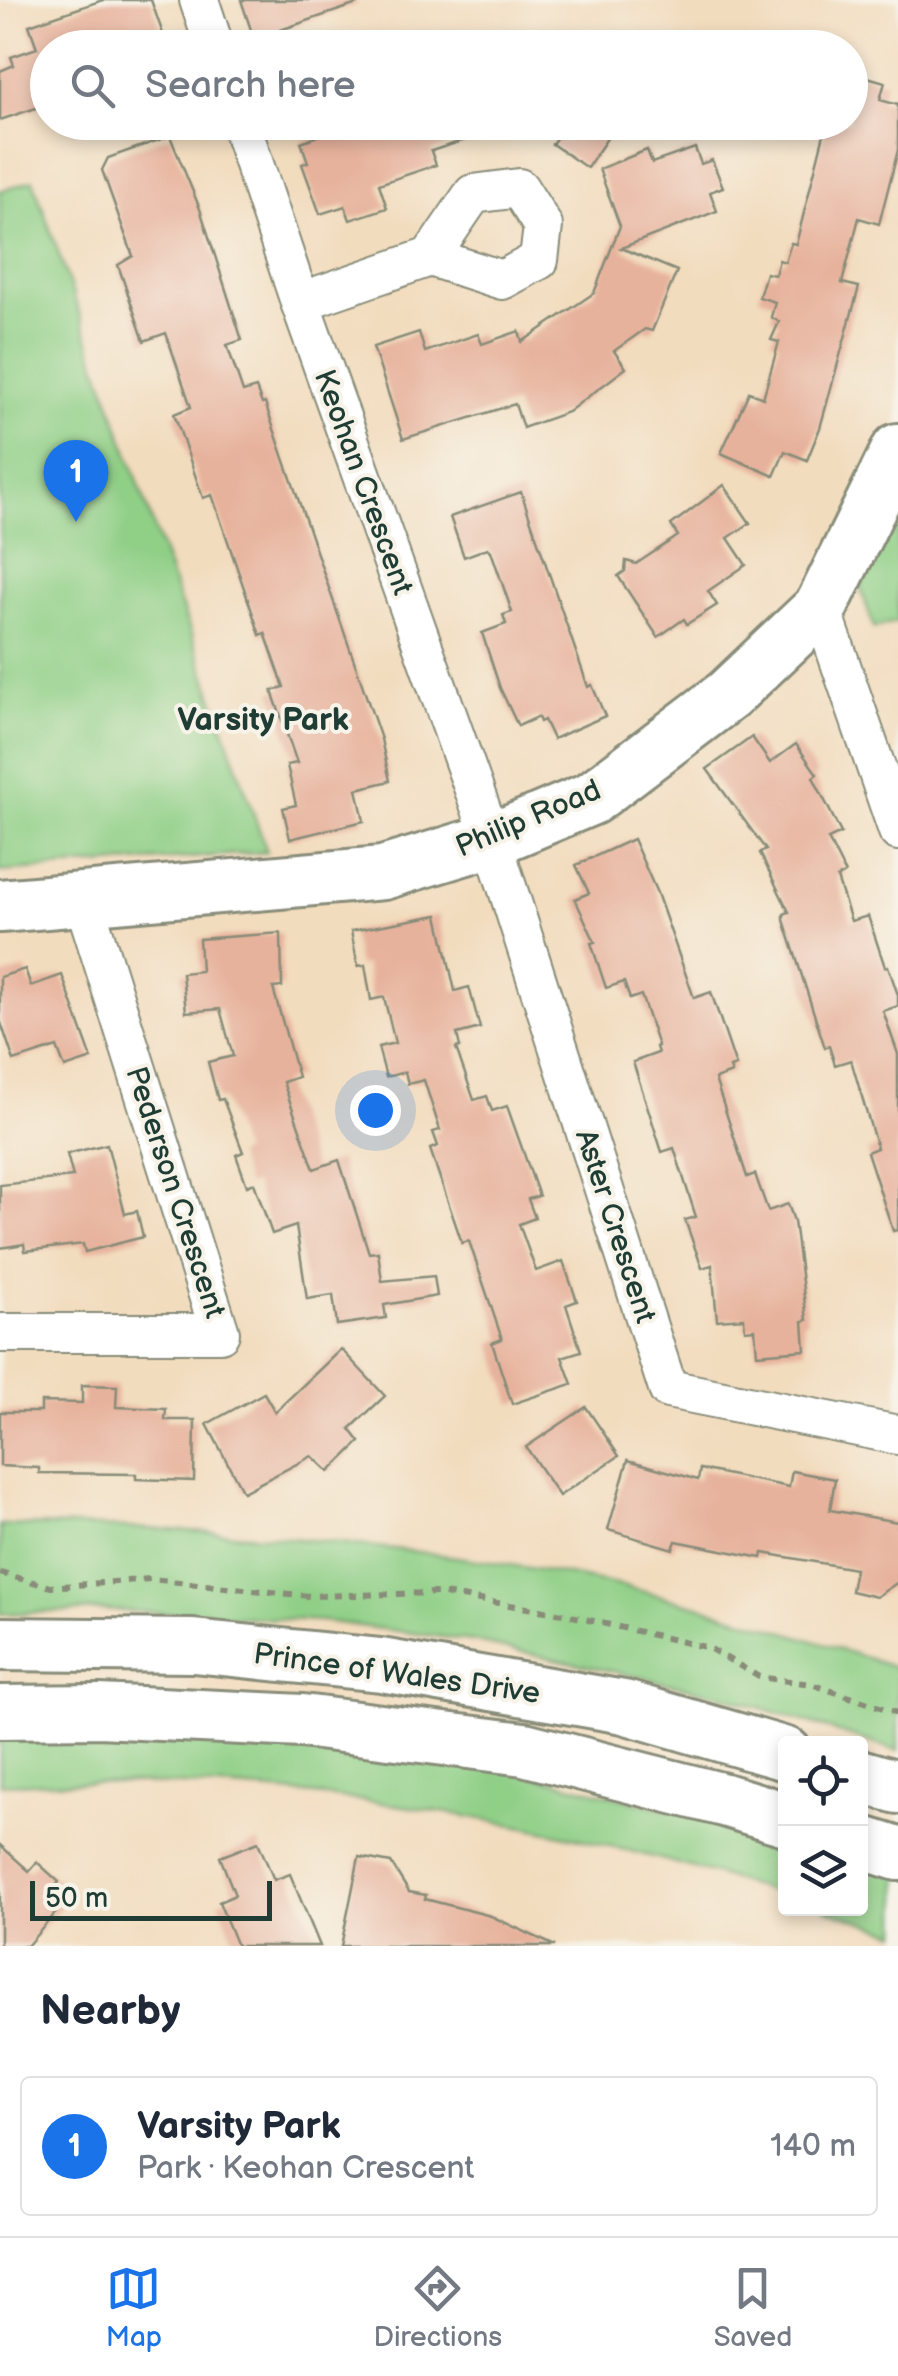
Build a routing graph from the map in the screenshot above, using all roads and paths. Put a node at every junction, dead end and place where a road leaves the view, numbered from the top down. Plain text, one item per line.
1 (199, 0) edge
2 (209, 30) edge
3 (246, 140) edge
4 (430, 257) dead end
5 (300, 302) junction
6 (898, 450) edge
7 (821, 607) junction
8 (898, 831) edge
9 (492, 840) junction
10 (83, 899) junction
11 (0, 906) edge
12 (0, 1334) edge
13 (898, 1435) edge
14 (0, 1573) edge
15 (0, 1644) edge
16 (0, 1712) edge
17 (898, 1713) edge
18 (778, 1752) edge
19 (868, 1778) edge
20 (898, 1786) edge
21 (778, 1817) edge
22 (868, 1845) edge
23 (898, 1854) edge

1 - 2 street
3 - 5 street, Keohan Crescent
4 - 5 street
5 - 9 street, Keohan Crescent
6 - 7 main road, Philip Road
7 - 8 street
7 - 9 main road, Philip Road
9 - 10 main road, Philip Road
9 - 13 street, Aster Crescent
10 - 11 main road, Philip Road
10 - 12 street, Pederson Crescent
14 - 17 path
15 - 18 main road, Prince of Wales Drive
16 - 21 main road, Prince of Wales Drive
19 - 20 main road
22 - 23 main road

